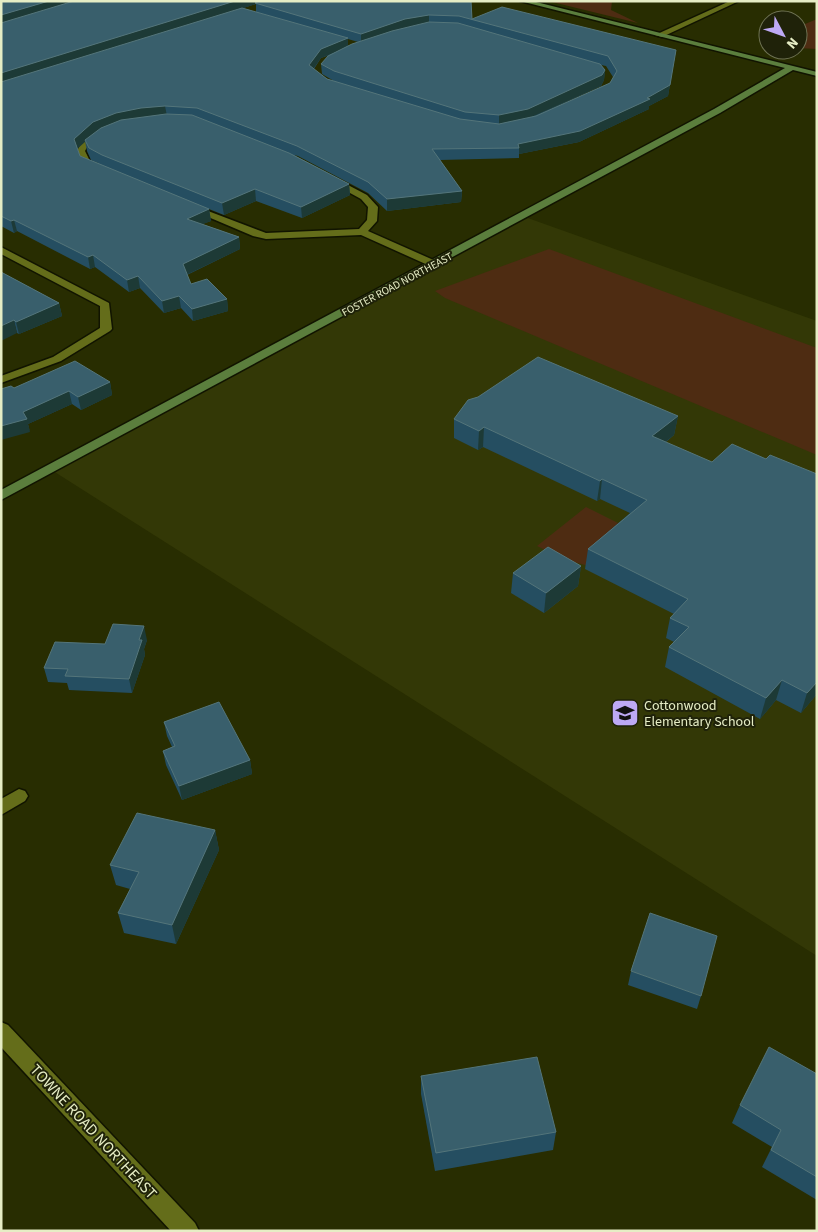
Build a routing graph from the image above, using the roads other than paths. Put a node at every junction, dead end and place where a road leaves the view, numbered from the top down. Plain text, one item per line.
1 (523, 1) edge
2 (736, 1) edge
3 (660, 35) junction
4 (791, 68) junction
5 (817, 74) edge
6 (111, 132) edge
7 (109, 174) edge
8 (320, 174) edge
9 (182, 204) edge
10 (362, 232) junction
11 (1, 250) edge
12 (434, 264) junction
13 (1, 380) edge
14 (1, 496) edge
15 (19, 796) dead end
16 (1, 808) edge
17 (1, 1032) edge
18 (187, 1231) edge

1 - 3 street
2 - 3 street
3 - 4 street
4 - 5 street
4 - 12 street, FOSTER ROAD NORTHEAST
6 - 7 street
8 - 10 street
9 - 10 street
10 - 12 street
11 - 13 street
12 - 14 street, FOSTER ROAD NORTHEAST
15 - 16 street
17 - 18 street, TOWNE ROAD NORTHEAST

